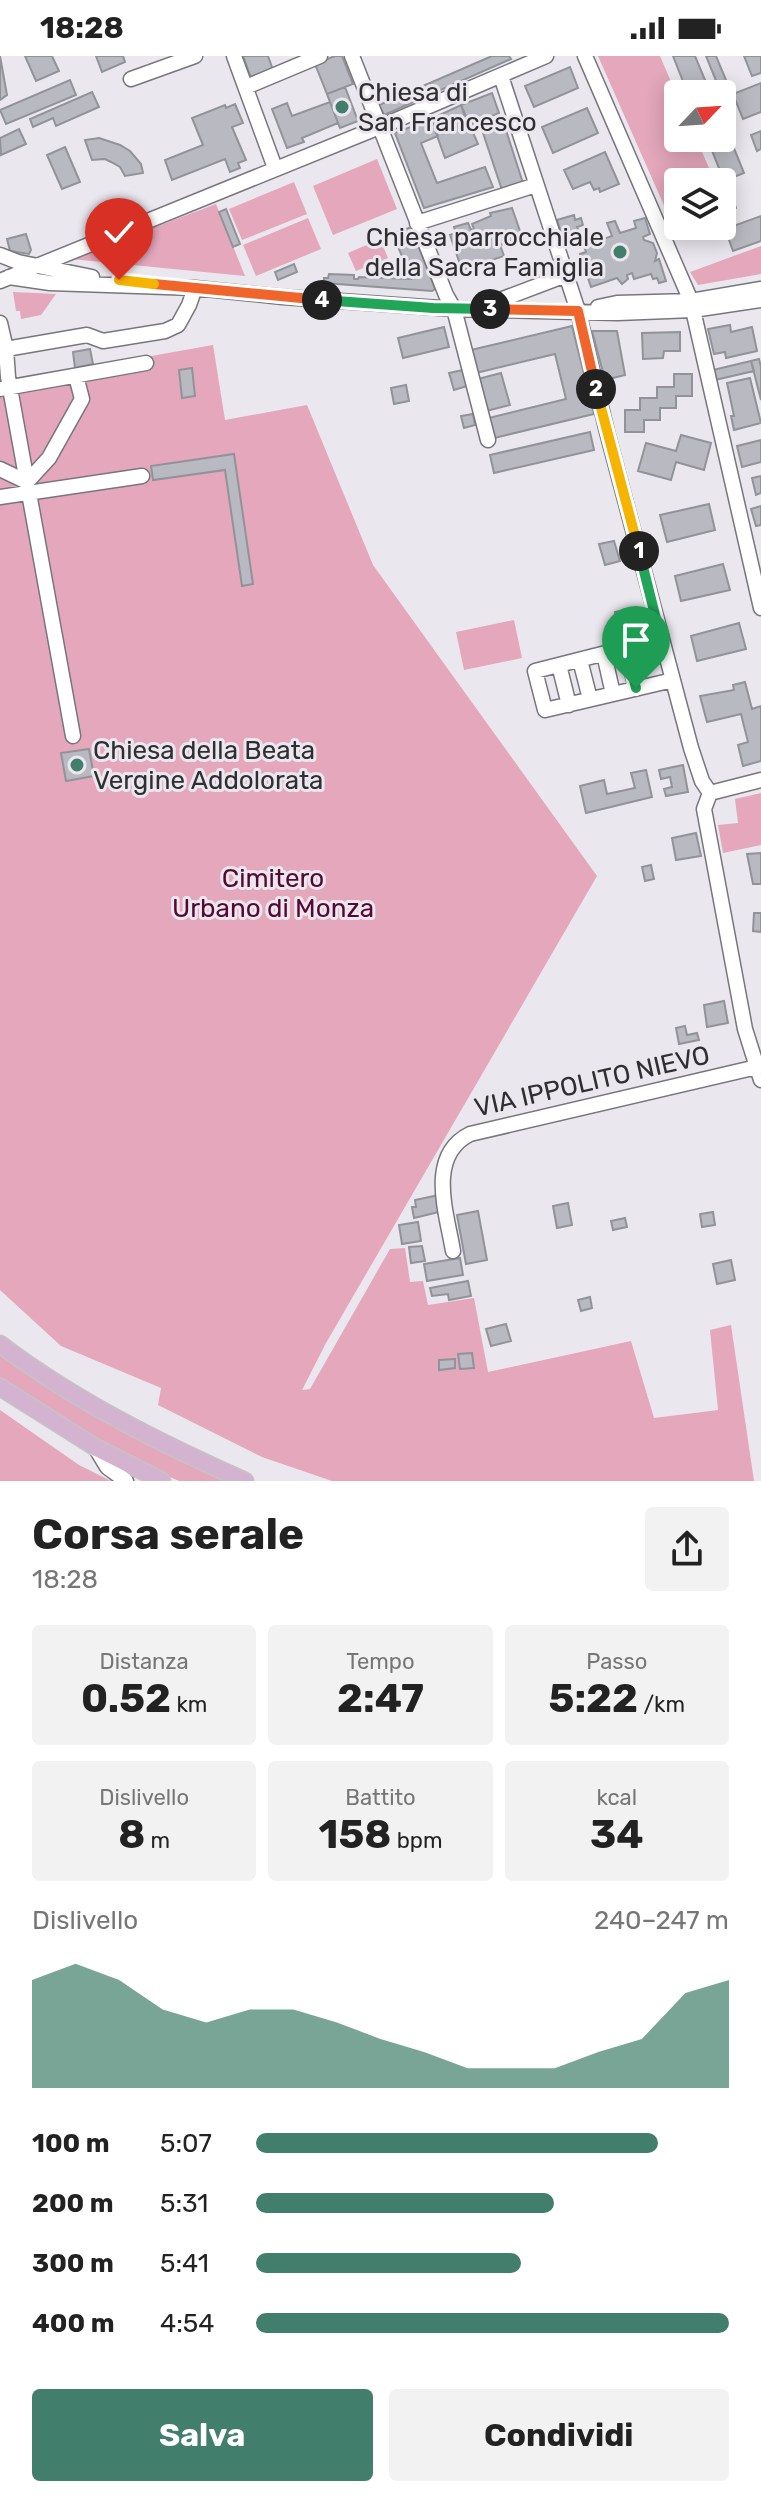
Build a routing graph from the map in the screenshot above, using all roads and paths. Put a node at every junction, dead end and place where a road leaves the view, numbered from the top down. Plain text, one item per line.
1 (195, 56) edge
2 (234, 56) edge
3 (320, 56) edge
4 (352, 56) edge
5 (546, 56) edge
6 (585, 56) edge
7 (501, 76) junction
8 (131, 79) dead end
9 (246, 87) junction
10 (379, 127) junction
11 (275, 168) junction
12 (536, 185) junction
13 (417, 223) junction
14 (0, 255) edge
15 (35, 265) junction
16 (566, 275) junction
17 (5, 279) edge
18 (171, 286) junction
19 (195, 288) junction
20 (761, 289) edge
21 (761, 300) edge
22 (692, 305) junction
23 (454, 309) junction
24 (495, 309) junction
25 (578, 311) junction
26 (0, 323) edge
27 (3, 349) edge
28 (146, 363) dead end
29 (76, 376) junction
30 (5, 388) edge
31 (488, 440) dead end
32 (0, 469) edge
33 (142, 476) dead end
34 (28, 487) junction
35 (0, 497) edge
36 (761, 608) edge
37 (661, 639) junction
38 (626, 649) junction
39 (604, 654) junction
40 (580, 660) junction
41 (559, 665) junction
42 (673, 680) junction
43 (636, 688) junction
44 (613, 694) junction
45 (590, 699) junction
46 (569, 705) junction
47 (73, 736) dead end
48 (761, 780) edge
49 (710, 793) junction
50 (760, 1071) edge
51 (453, 1251) dead end
52 (0, 1344) edge
53 (0, 1387) edge
54 (95, 1447) junction
55 (126, 1481) edge
56 (162, 1481) edge
57 (245, 1481) edge

1 - 8 street
2 - 9 street
3 - 9 street
4 - 10 street
5 - 7 street
6 - 22 street
7 - 10 street
7 - 12 street, VIA IPPOLITO NIEVO
9 - 11 street
10 - 11 street
10 - 13 street
11 - 15 street
12 - 13 street
12 - 16 street, VIA IPPOLITO NIEVO
13 - 23 street
14 - 15 street
15 - 17 street
15 - 18 street
16 - 24 street
16 - 25 street, VIA IPPOLITO NIEVO
17 - 18 street
18 - 19 street
19 - 23 street
19 - 27 street
20 - 22 street
21 - 22 street
22 - 25 street
22 - 36 street
23 - 24 street
23 - 31 street
24 - 25 street
25 - 37 street, VIA IPPOLITO NIEVO
26 - 27 street
27 - 30 street
28 - 29 street
29 - 30 street
29 - 34 street
30 - 34 street
32 - 34 street
33 - 34 street
34 - 35 street
34 - 47 street
37 - 38 street
37 - 42 street, VIA IPPOLITO NIEVO
38 - 39 street
38 - 43 street
39 - 40 street
39 - 44 street
40 - 41 street
40 - 45 street
41 - 46 street
41 - 46 street
42 - 43 street
42 - 49 street, VIA IPPOLITO NIEVO
43 - 44 street
44 - 45 street
45 - 46 street
48 - 49 street
49 - 50 street, VIA IPPOLITO NIEVO
50 - 51 street, VIA IPPOLITO NIEVO
52 - 57 main road
53 - 54 main road
54 - 55 street
54 - 56 main road

